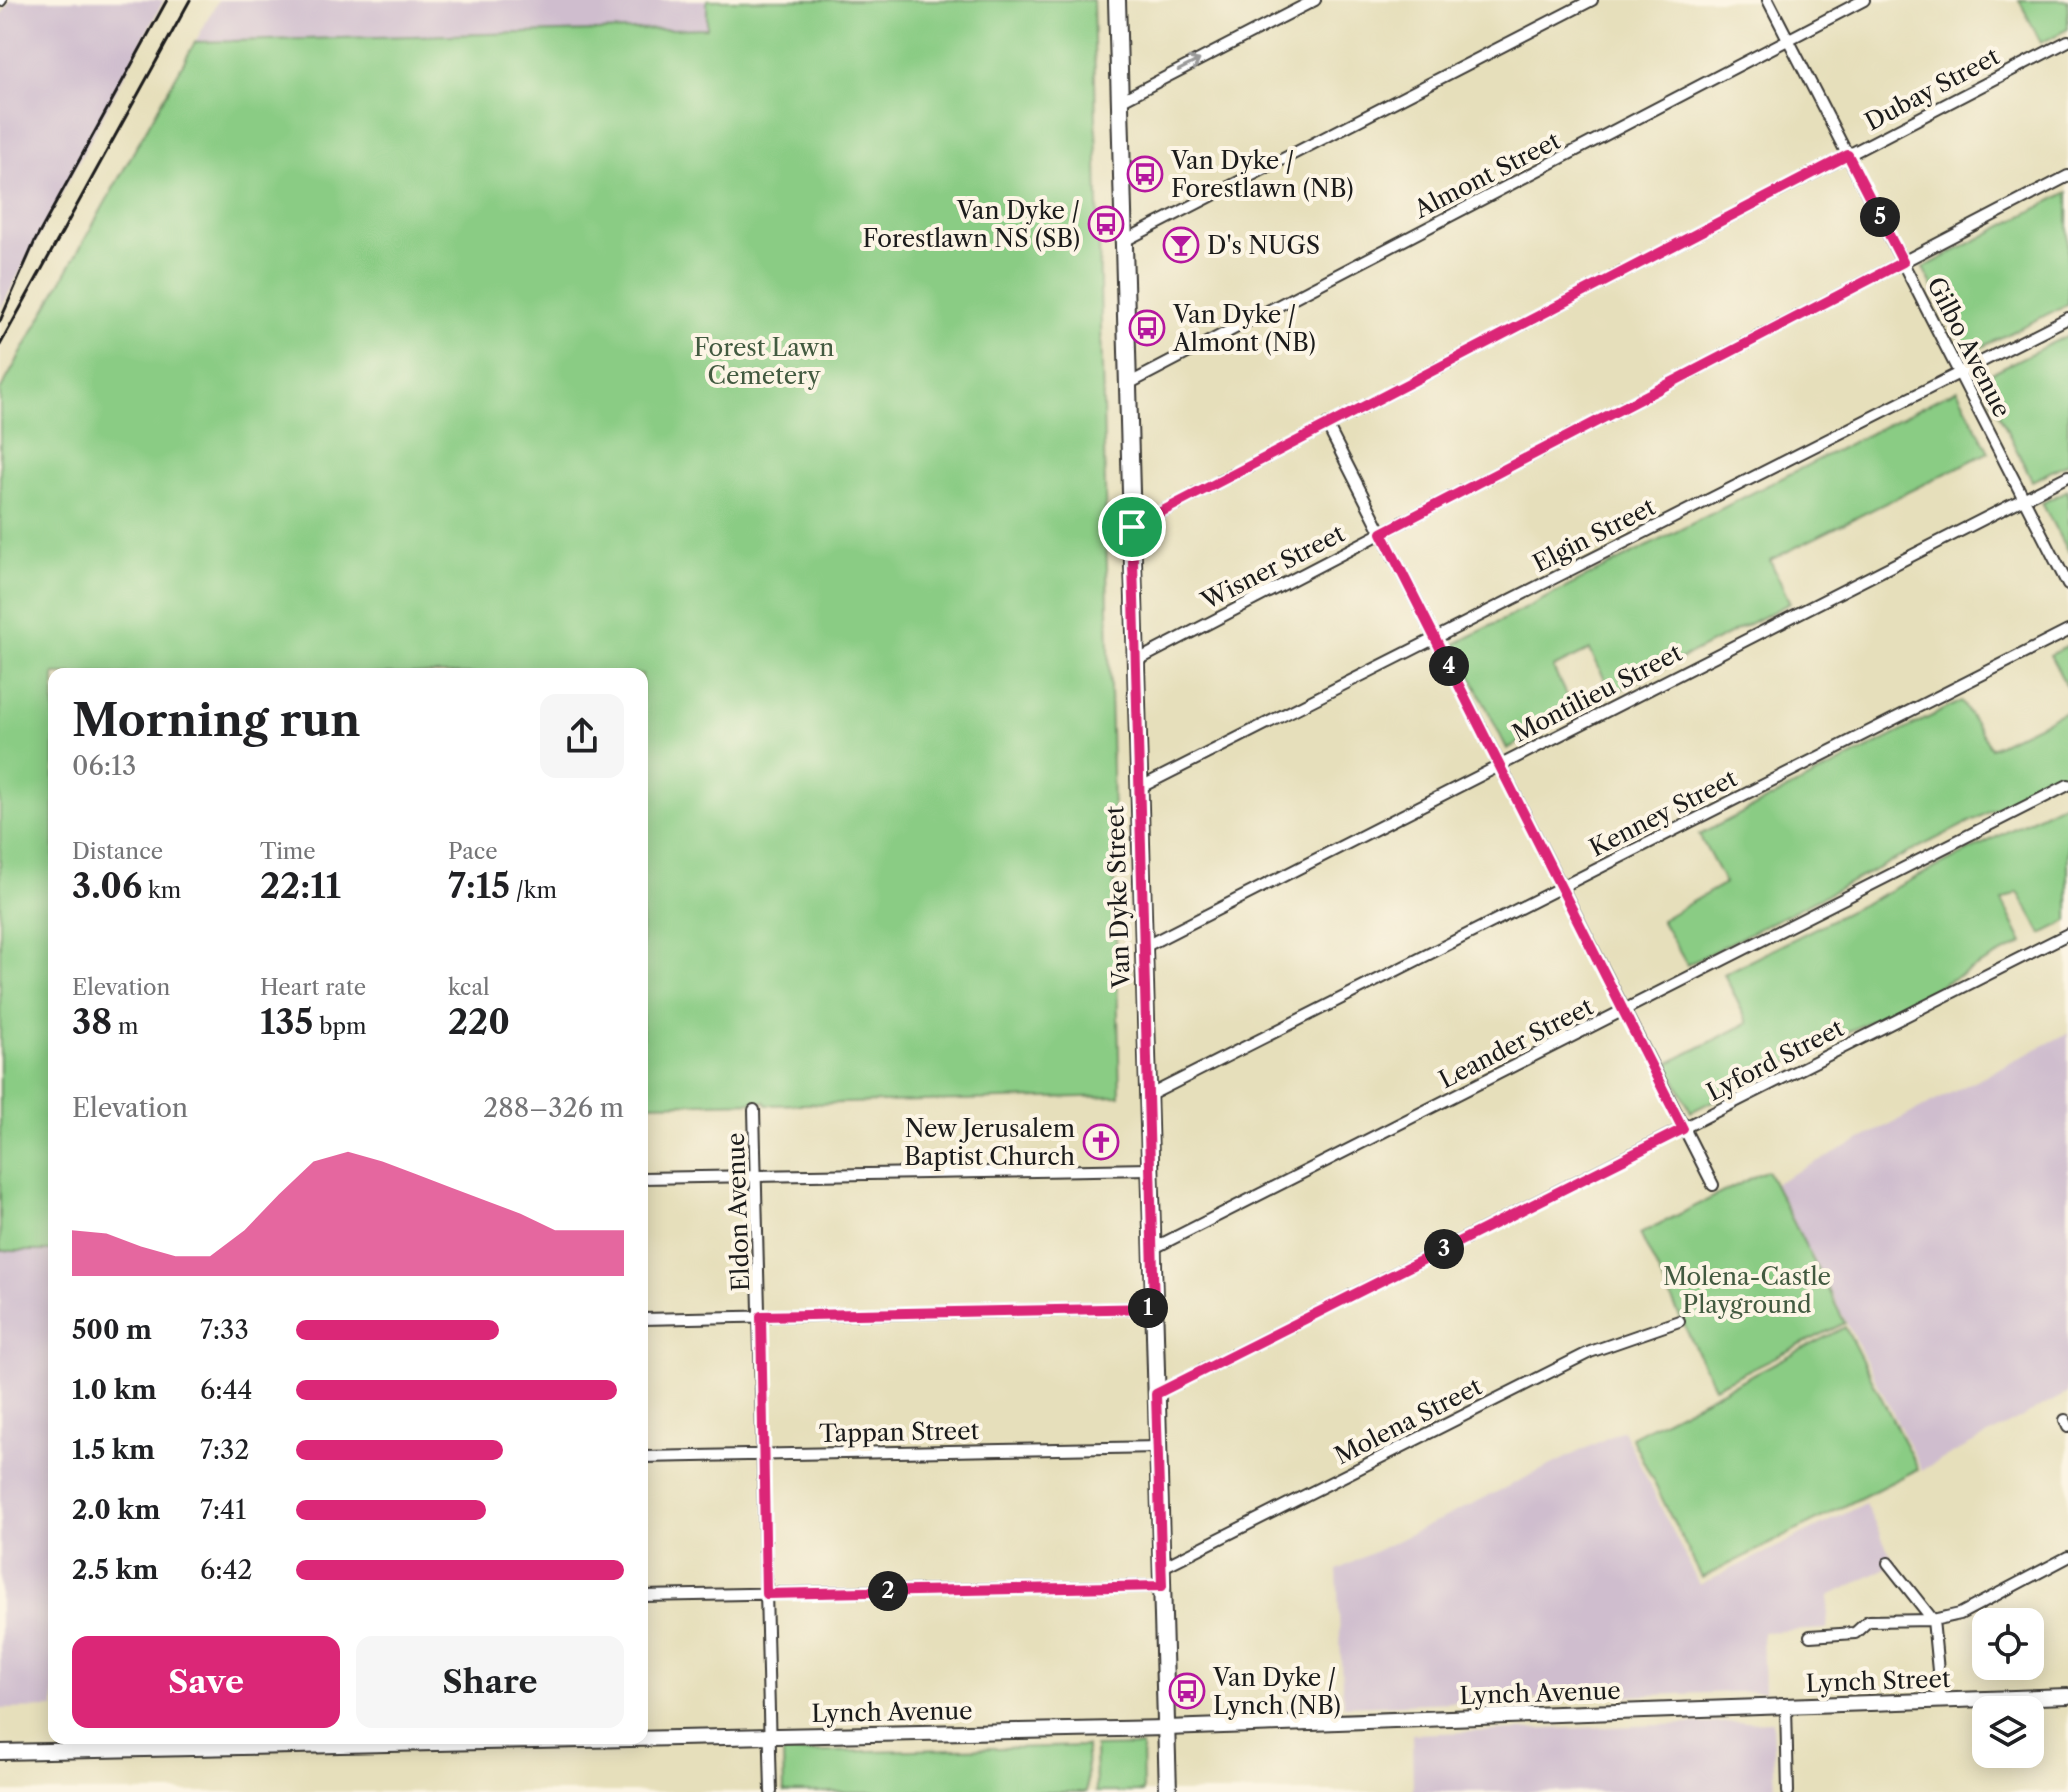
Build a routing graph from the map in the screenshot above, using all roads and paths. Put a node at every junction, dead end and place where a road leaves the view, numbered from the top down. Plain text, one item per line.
1 (1117, 0) edge
2 (1315, 0) edge
3 (1592, 0) edge
4 (1768, 0) edge
5 (1864, 0) edge
6 (1788, 40) junction
7 (2068, 41) edge
8 (1120, 101) junction
9 (1848, 155) junction
10 (2068, 176) edge
11 (1124, 241) junction
12 (1903, 262) junction
13 (2068, 318) edge
14 (1959, 372) junction
15 (1128, 384) junction
16 (1327, 425) junction
17 (2068, 476) edge
18 (2024, 498) junction
19 (1132, 527) junction
20 (1382, 533) junction
21 (2068, 585) edge
22 (2068, 631) edge
23 (1435, 638) junction
24 (1136, 661) junction
25 (1499, 765) junction
26 (2068, 785) edge
27 (1139, 788) junction
28 (1561, 887) junction
29 (2068, 934) edge
30 (1144, 947) junction
31 (1623, 1010) junction
32 (1148, 1096) junction
33 (754, 1110) dead end
34 (1683, 1129) junction
35 (1150, 1169) junction
36 (756, 1176) junction
37 (648, 1178) edge
38 (1713, 1185) dead end
39 (1152, 1249) junction
40 (1154, 1308) junction
41 (761, 1316) junction
42 (648, 1319) edge
43 (1679, 1321) dead end
44 (1156, 1394) junction
45 (1158, 1447) junction
46 (763, 1455) junction
47 (648, 1457) edge
48 (2068, 1557) edge
49 (1888, 1563) dead end
50 (1161, 1568) junction
51 (1162, 1586) junction
52 (766, 1594) junction
53 (648, 1596) edge
54 (1933, 1620) junction
55 (1810, 1636) dead end
56 (2068, 1696) edge
57 (1941, 1701) junction
58 (1786, 1706) junction
59 (1166, 1728) junction
60 (770, 1736) junction
61 (648, 1738) edge
62 (233, 1744) edge
63 (0, 1752) edge
64 (771, 1792) edge
65 (1168, 1792) edge
66 (1788, 1792) edge

1 - 8 main road, Van Dyke Street
8 -> 2 street
3 - 11 street
4 - 6 street, Gilbo Avenue
5 - 6 street, Almont Street
6 - 9 street, Gilbo Avenue
6 - 15 street, Almont Street
7 - 9 street, Dubay Street
8 - 11 main road, Van Dyke Street
9 - 12 street, Gilbo Avenue
9 - 16 street, Dubay Street
10 - 12 street, Wisner Street
11 - 15 main road, Van Dyke Street
12 - 14 street, Gilbo Avenue
12 - 20 street, Wisner Street
13 - 14 street, Elgin Street
14 - 18 street, Gilbo Avenue
14 - 23 street, Elgin Street
15 - 19 main road, Van Dyke Street
16 - 19 street, Dubay Street
16 - 20 street
17 - 18 street, Montilieu Street
18 - 21 street, Gilbo Avenue
18 - 25 street, Montilieu Street
19 - 24 main road, Van Dyke Street
20 - 23 street
20 - 24 street, Wisner Street
22 - 28 street, Kenney Street
23 - 25 street
23 - 27 street, Elgin Street
24 - 27 main road, Van Dyke Street
25 - 28 street
25 - 30 street, Montilieu Street
26 - 31 street, Leander Street
27 - 30 main road, Van Dyke Street
28 - 31 street
28 - 32 street, Kenney Street
29 - 34 street, Lyford Street
30 - 32 main road, Van Dyke Street
31 - 34 street
31 - 39 street, Leander Street
32 - 35 main road, Van Dyke Street
33 - 36 street, Eldon Avenue
34 - 38 street
34 - 44 street, Lyford Street
35 - 36 street
35 - 39 main road, Van Dyke Street
36 - 37 street
36 - 41 street, Eldon Avenue
39 - 40 main road, Van Dyke Street
40 - 41 street
40 - 44 main road, Van Dyke Street
41 - 42 street
41 - 46 street, Eldon Avenue
43 - 50 street, Molena Street
44 - 45 main road, Van Dyke Street
45 - 46 street, Tappan Street
45 - 50 main road, Van Dyke Street
46 - 47 street, Tappan Street
46 - 52 street, Eldon Avenue
48 - 54 street
49 - 54 street
50 - 51 main road, Van Dyke Street
51 - 52 street
51 - 59 main road, Van Dyke Street
52 - 53 street
52 - 60 street, Eldon Avenue
54 - 55 street
54 - 57 street
56 - 57 street, Lynch Street
57 - 58 street, Lynch Street
58 - 59 street, Lynch Avenue
58 - 66 street
59 - 60 street, Lynch Avenue
59 - 65 main road, Van Dyke Street
60 - 61 street, Lynch Avenue
60 - 64 street, Eldon Avenue
62 - 63 street, Lynch Avenue

